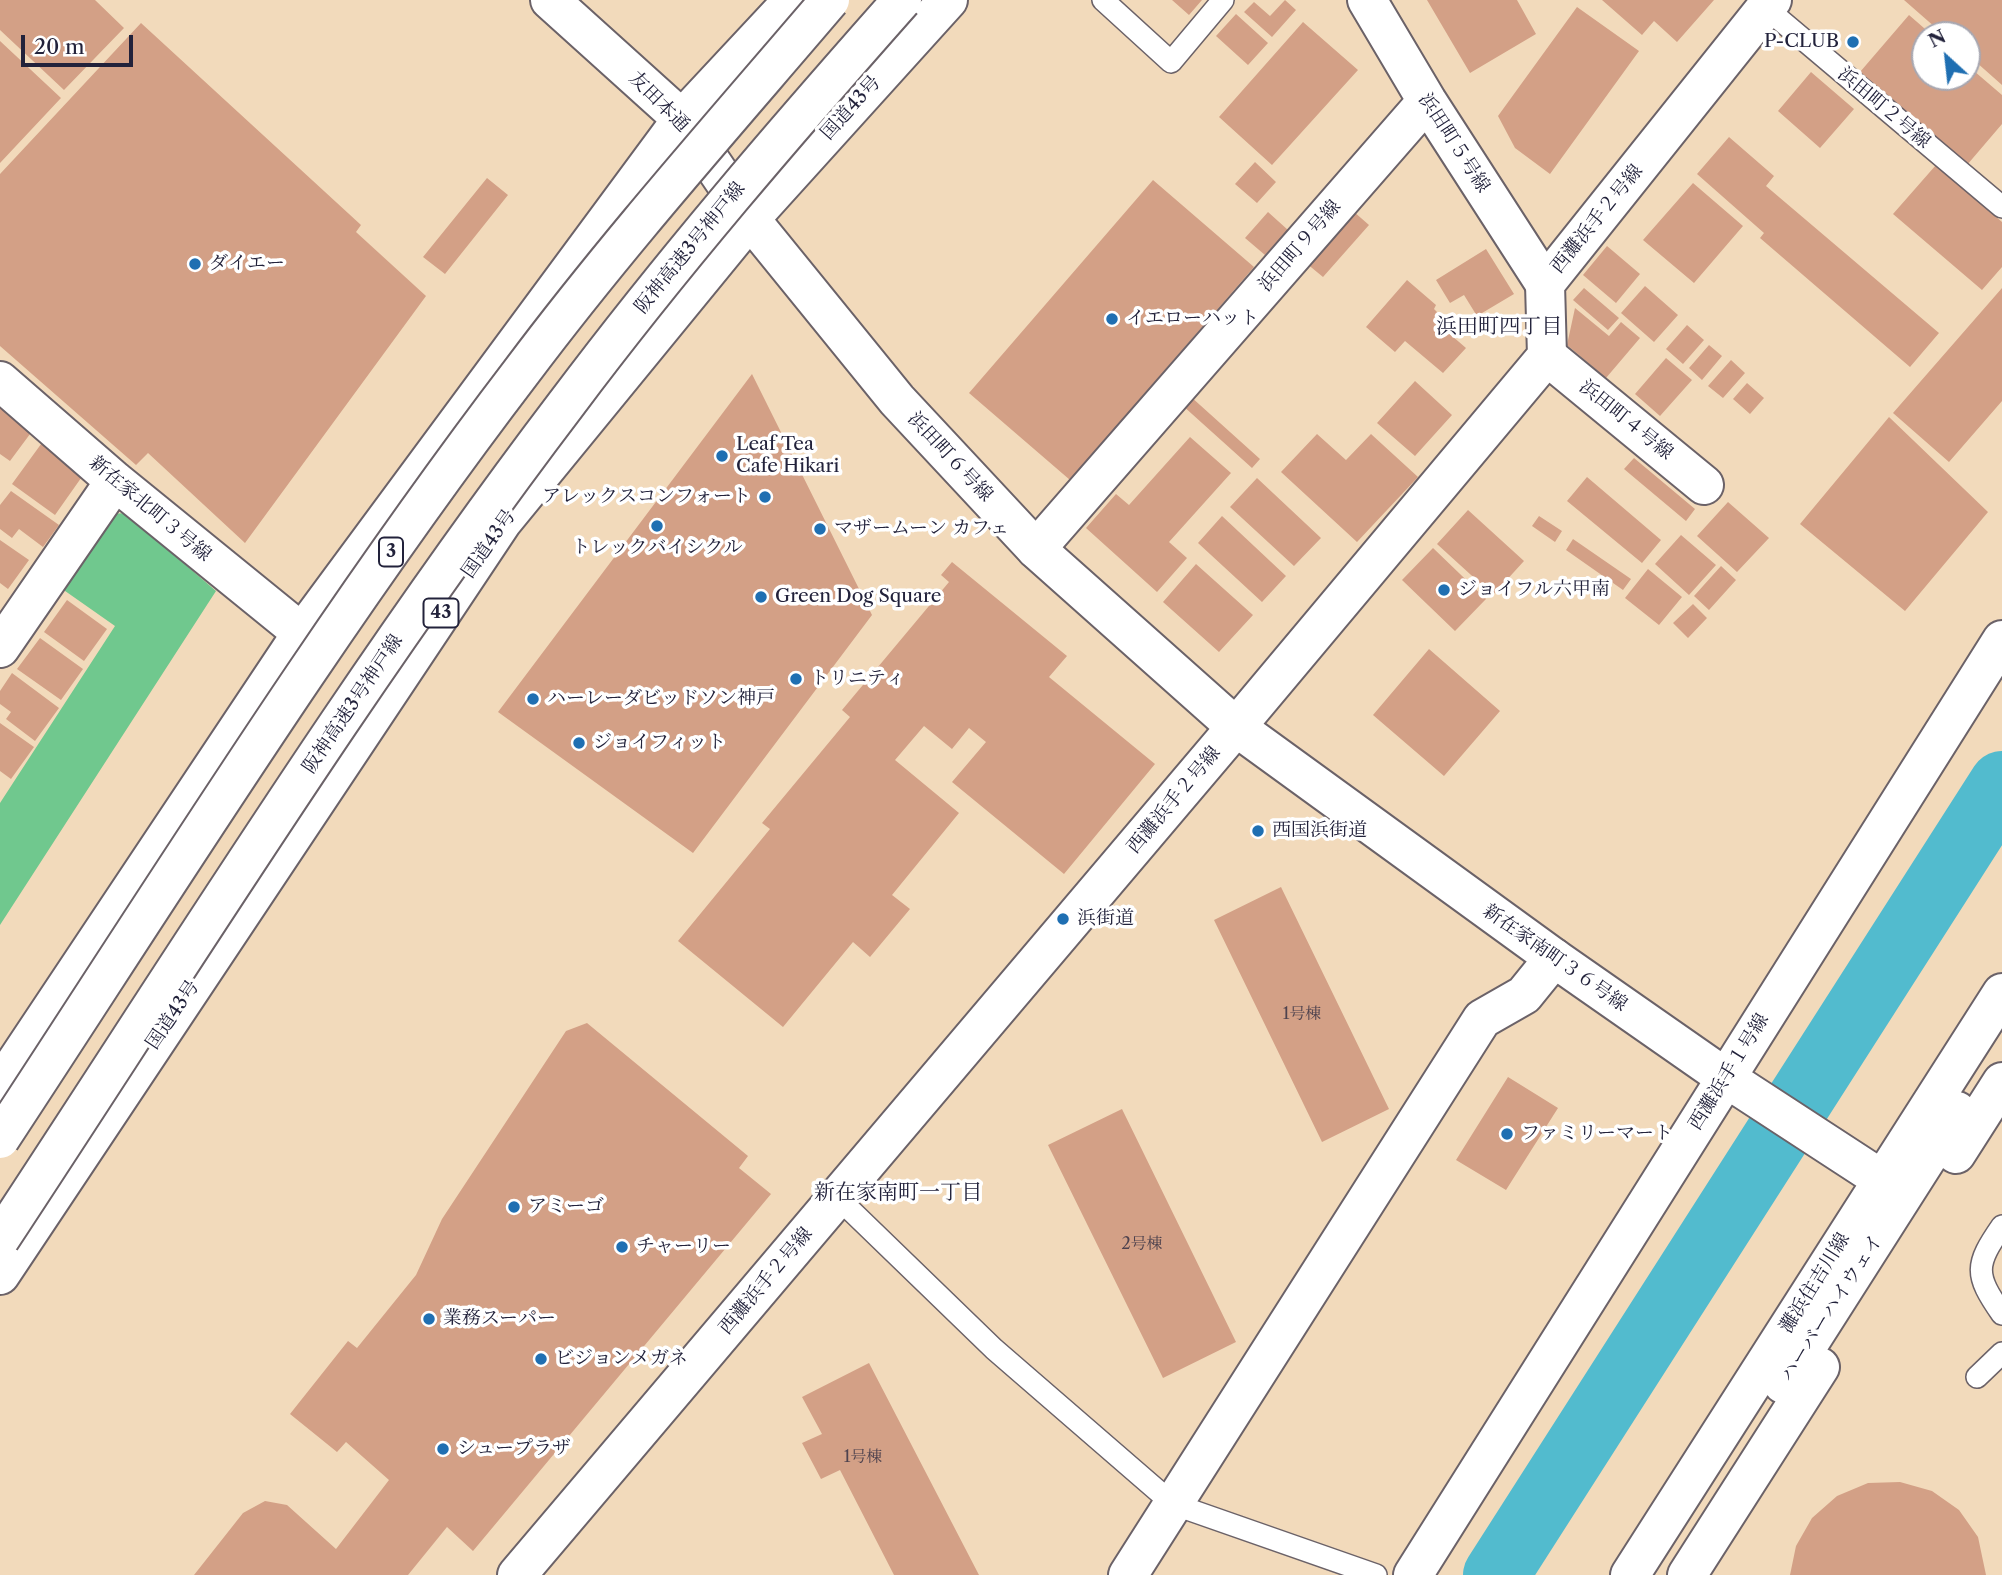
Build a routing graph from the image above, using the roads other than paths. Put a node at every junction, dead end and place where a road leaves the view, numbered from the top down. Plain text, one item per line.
1 (550, 0) edge
2 (793, 0) edge
3 (830, 0) edge
4 (902, 0) edge
5 (948, 0) edge
6 (1103, 0) edge
7 (1223, 0) edge
8 (1367, 0) edge
9 (1769, 4) edge
10 (1427, 101) junction
11 (682, 119) junction
12 (2002, 207) edge
13 (750, 219) junction
14 (1545, 284) junction
15 (1547, 356) junction
16 (0, 381) edge
17 (115, 481) junction
18 (1704, 485) dead end
19 (1036, 549) junction
20 (302, 633) junction
21 (2002, 640) edge
22 (0, 648) edge
23 (1236, 727) junction
24 (1554, 958) junction
25 (2002, 993) edge
26 (2002, 1041) edge
27 (1726, 1078) junction
28 (2002, 1082) edge
29 (0, 1086) edge
30 (0, 1139) edge
31 (1881, 1179) junction
32 (837, 1197) junction
33 (2002, 1226) edge
34 (0, 1239) edge
35 (0, 1275) edge
36 (2002, 1314) edge
37 (2002, 1353) edge
38 (1977, 1377) dead end
39 (1173, 1504) junction
40 (517, 1575) edge
41 (1128, 1575) edge
42 (1376, 1575) edge
43 (1413, 1575) edge
44 (1630, 1575) edge
45 (1661, 1575) edge
46 (1687, 1575) edge

1 - 11 main road, 友田本通
2 - 11 main road
3 - 30 main road, 3, bridge
4 - 34 main road, 阪神高速3号神戸線, bridge
5 - 13 main road, 国道43号 / 43
6 - 7 lane
8 - 10 main road, 浜田町５号線
9 - 12 lane, 浜田町２号線
9 - 14 main road, 西灘浜手２号線
10 - 14 main road, 浜田町５号線
10 - 19 main road, 浜田町９号線
11 - 13 main road, 友田本通
11 - 20 main road
13 - 19 main road, 浜田町６号線
13 - 35 main road, 国道43号 / 43
14 - 15 main road, 西灘浜手２号線
15 - 18 main road, 浜田町４号線
15 - 23 main road, 西灘浜手２号線
16 - 17 main road, 新在家北町３号線
17 - 20 main road, 新在家北町３号線
17 - 22 main road
19 - 23 main road, 浜田町６号線
20 - 29 main road
21 - 27 main road, 西灘浜手１号線
23 - 24 main road, 新在家南町３６号線
23 - 32 main road, 西灘浜手２号線
24 - 27 main road, 新在家南町３６号線
24 - 39 main road
25 - 31 main road, 灘浜住吉川線
26 - 45 main road, ハーバーハイウェイ
27 - 31 main road, 新在家南町３６号線
27 - 43 main road, 西灘浜手１号線
28 - 46 main road, ハーバーハイウェイ
31 - 44 main road, 灘浜住吉川線
32 - 39 lane
32 - 40 main road, 西灘浜手２号線
33 - 36 lane
37 - 38 lane
39 - 41 main road
39 - 42 lane

